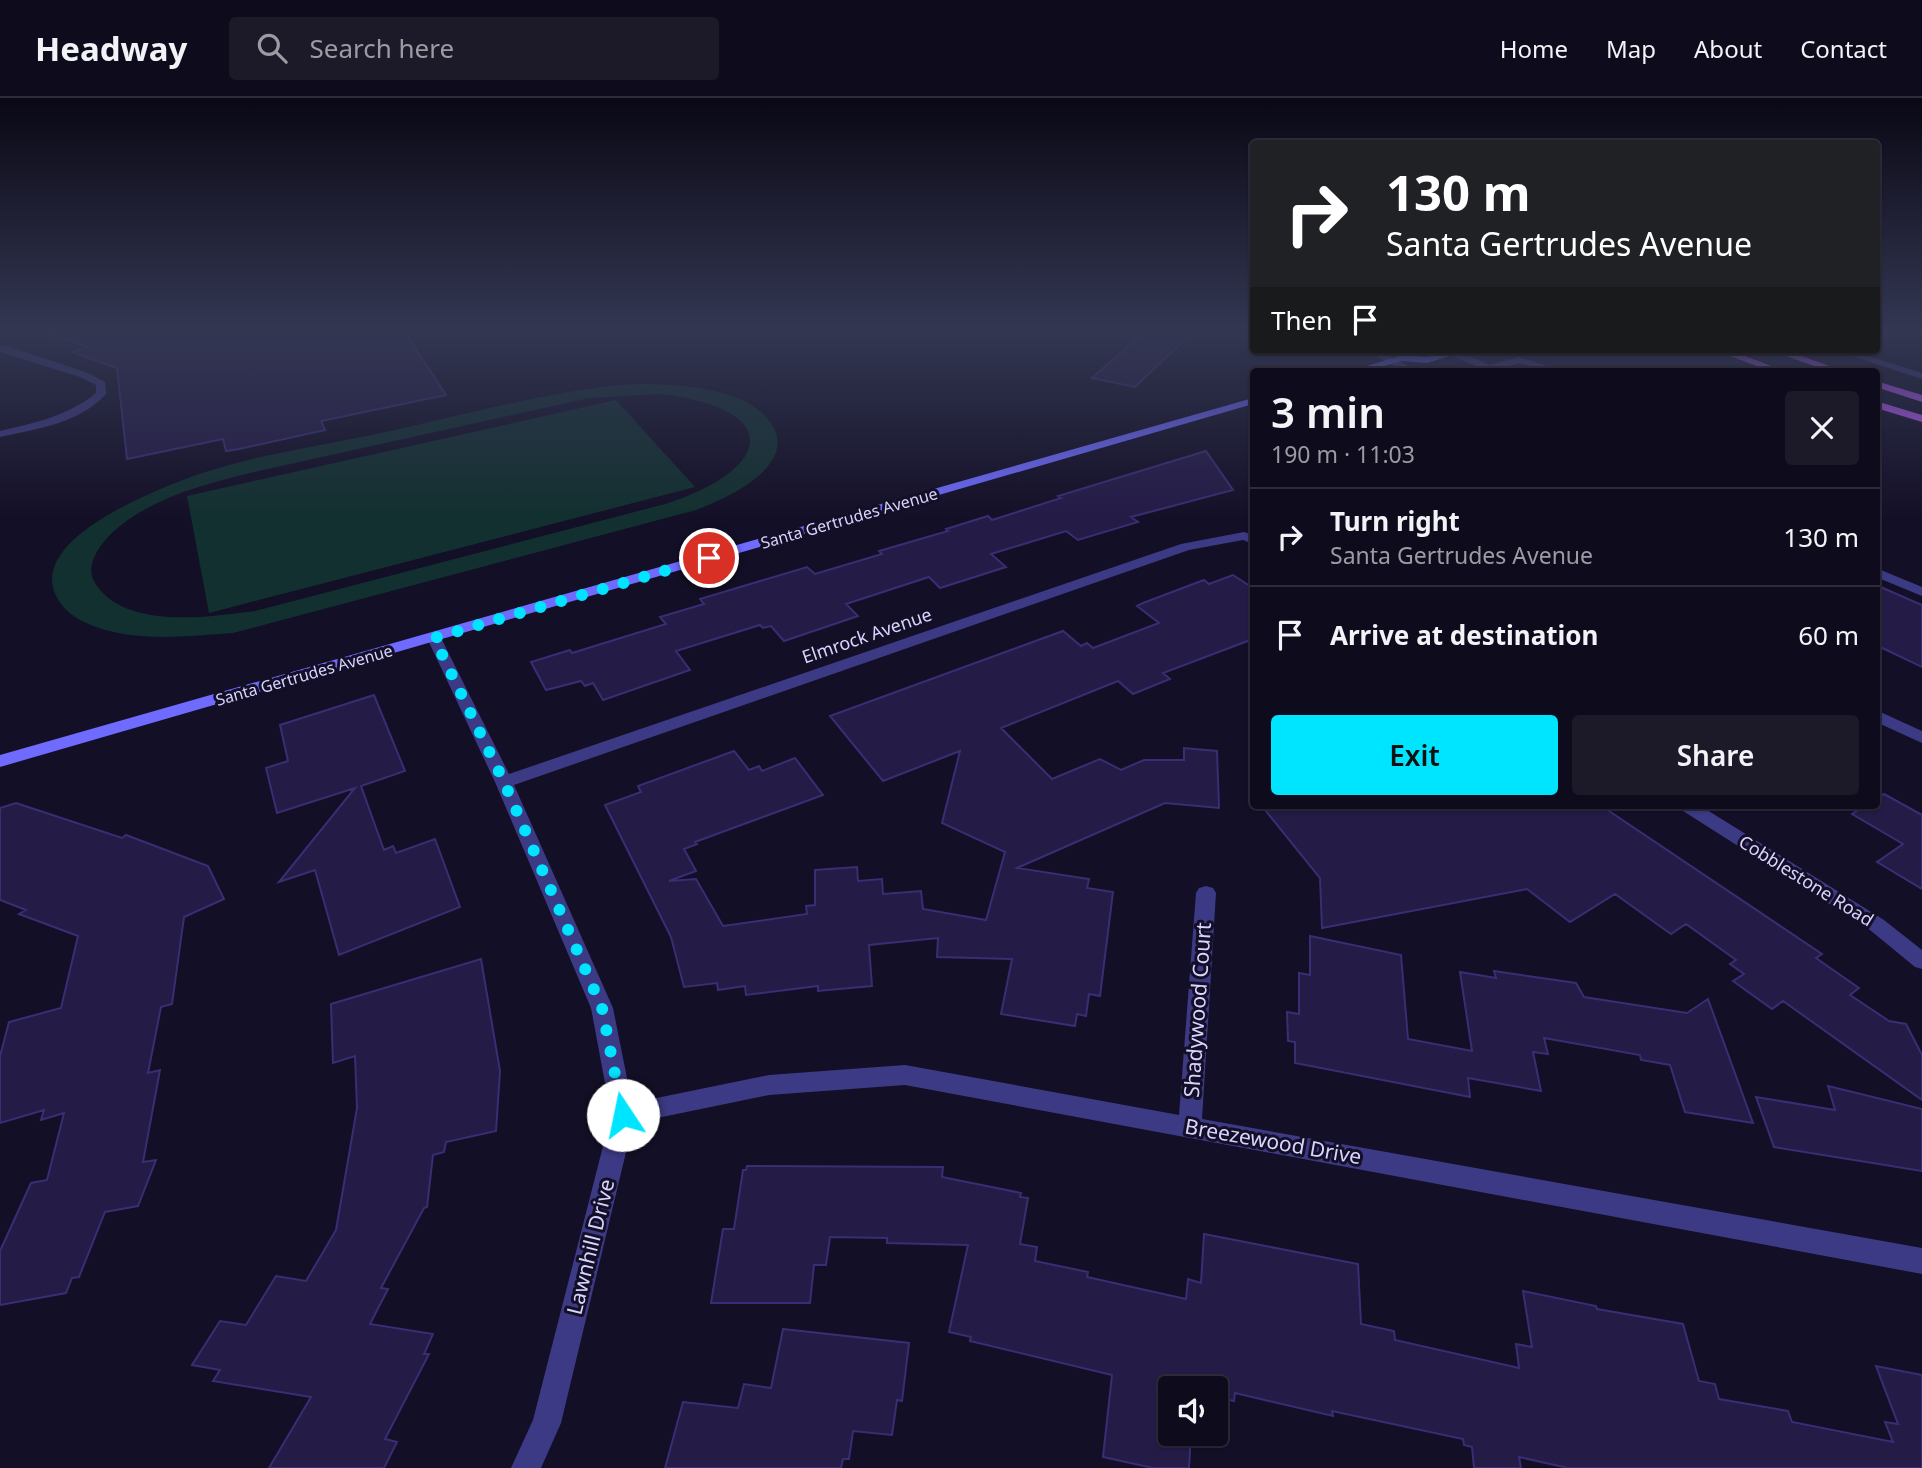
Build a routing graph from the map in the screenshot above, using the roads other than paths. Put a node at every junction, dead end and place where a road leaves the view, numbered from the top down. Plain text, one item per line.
1 (101, 392) edge
2 (1902, 392) edge
3 (1922, 399) edge
4 (1250, 403) edge
5 (1880, 405) edge
6 (1922, 419) edge
7 (0, 434) edge
8 (1249, 538) edge
9 (1880, 574) edge
10 (1922, 592) edge
11 (434, 638) junction
12 (1880, 717) edge
13 (1922, 738) edge
14 (0, 761) edge
15 (504, 782) junction
16 (1692, 809) edge
17 (1206, 893) dead end
18 (1922, 961) edge
19 (623, 1115) junction
20 (1190, 1126) junction
21 (1922, 1261) edge
22 (526, 1468) edge

1 - 7 street
2 - 3 main road
4 - 11 main road, Santa Gertrudes Avenue
5 - 6 main road
8 - 15 street, Elmrock Avenue
9 - 10 street
11 - 14 main road, Santa Gertrudes Avenue
11 - 15 street, Lawnhill Drive
12 - 13 street
15 - 19 street, Lawnhill Drive
16 - 18 street, Cobblestone Road
17 - 20 street, Shadywood Court
19 - 20 street, Breezewood Drive
19 - 22 street, Lawnhill Drive
20 - 21 street, Breezewood Drive

